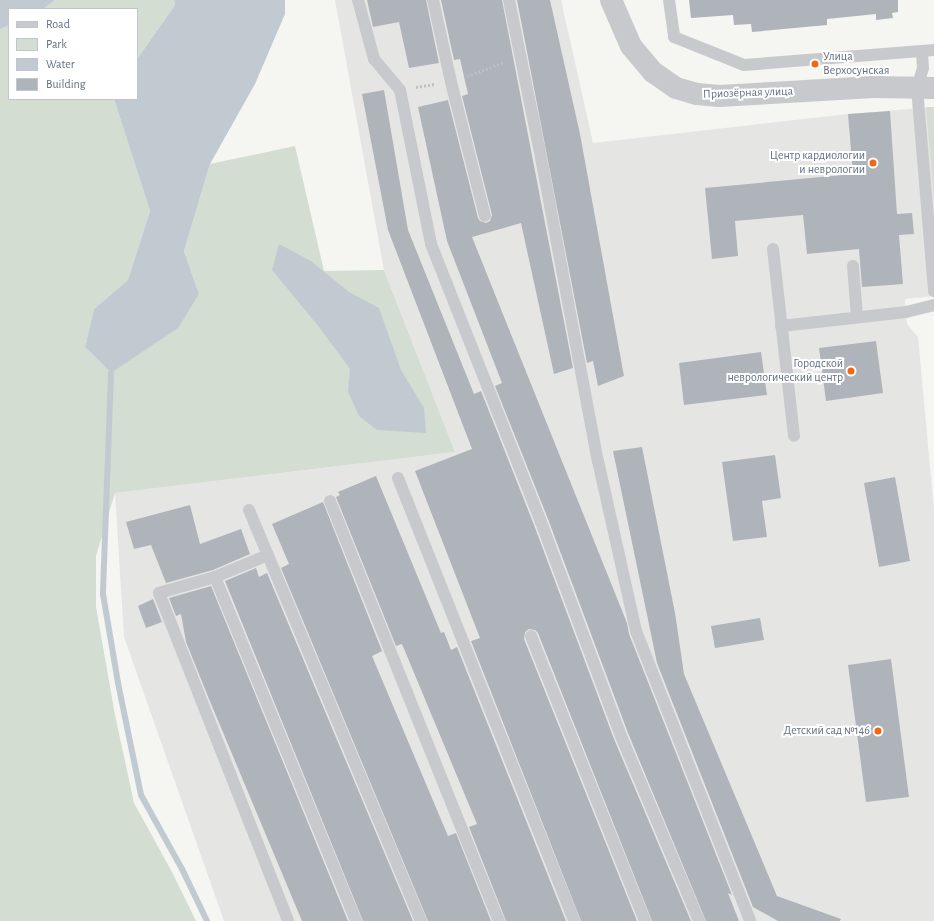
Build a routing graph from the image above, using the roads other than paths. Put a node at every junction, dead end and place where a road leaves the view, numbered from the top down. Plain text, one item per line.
1 (358, 0) edge
2 (433, 0) edge
3 (509, 0) edge
4 (611, 0) edge
5 (669, 0) edge
6 (928, 50) edge
7 (926, 88) edge
8 (485, 216) dead end
9 (772, 249) dead end
10 (853, 266) dead end
11 (934, 291) edge
12 (934, 305) edge
13 (857, 317) junction
14 (781, 326) junction
15 (794, 436) dead end
16 (398, 478) dead end
17 (330, 501) dead end
18 (250, 510) dead end
19 (268, 555) junction
20 (215, 577) junction
21 (531, 636) dead end
22 (288, 921) edge
23 (356, 921) edge
24 (421, 921) edge
25 (499, 921) edge
26 (574, 921) edge
27 (646, 921) edge
28 (699, 921) edge
29 (750, 921) edge

1 - 28 lane
2 - 8 lane
3 - 29 lane
4 - 7 street, Приозёрная улица
5 - 6 lane
6 - 7 lane
7 - 11 lane
9 - 14 lane
10 - 13 lane
12 - 13 lane
13 - 14 lane
14 - 15 lane
16 - 26 lane
17 - 25 lane
18 - 19 lane
19 - 20 lane
19 - 24 lane
20 - 22 lane
20 - 23 lane
21 - 27 lane

